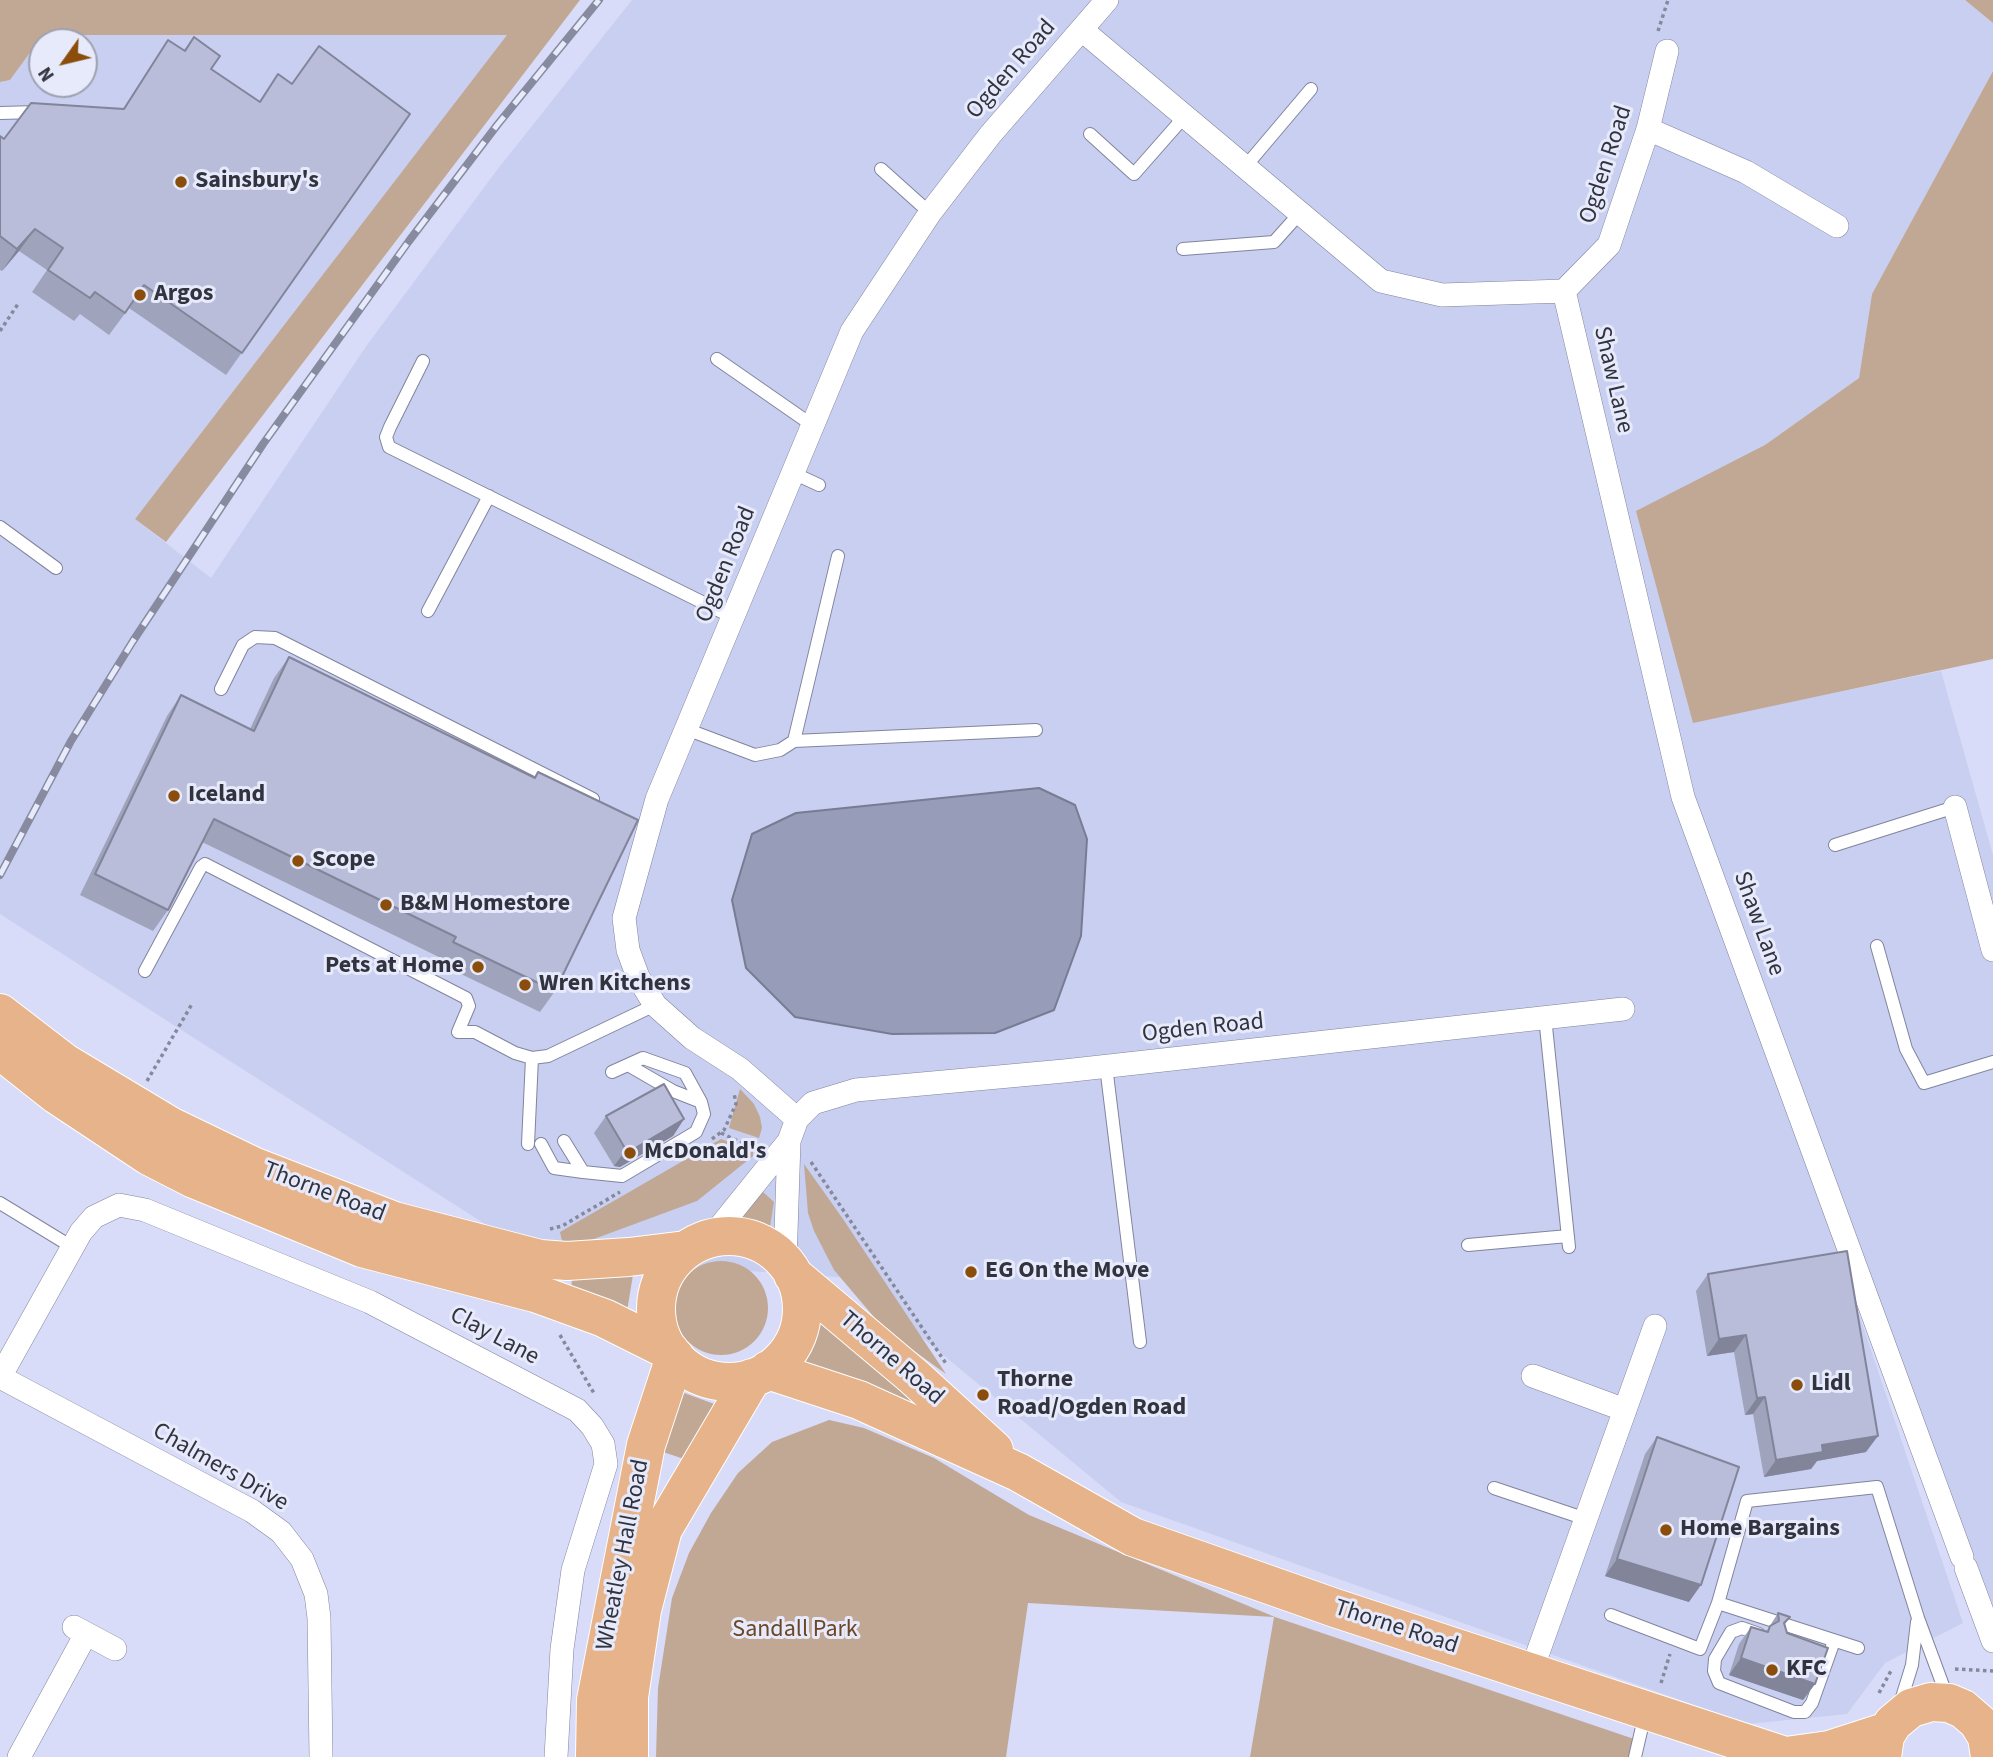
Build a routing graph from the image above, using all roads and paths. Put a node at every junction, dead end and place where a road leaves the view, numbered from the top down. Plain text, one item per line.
1 (1107, 0) edge
2 (1082, 30) junction
3 (1667, 51) dead end
4 (1311, 89) dead end
5 (40, 112) edge
6 (0, 113) edge
7 (1185, 117) junction
8 (1648, 129) junction
9 (1090, 134) dead end
10 (1245, 167) junction
11 (881, 169) dead end
12 (930, 213) junction
13 (1300, 213) junction
14 (1837, 226) dead end
15 (1183, 249) dead end
16 (1564, 291) junction
17 (18, 304) dead end
18 (0, 331) edge
19 (717, 359) dead end
20 (423, 360) dead end
21 (812, 425) junction
22 (793, 473) junction
23 (819, 485) dead end
24 (488, 496) junction
25 (0, 527) edge
26 (838, 556) dead end
27 (56, 568) dead end
28 (428, 611) dead end
29 (734, 618) junction
30 (220, 689) dead end
31 (686, 729) junction
32 (1036, 730) dead end
33 (794, 741) junction
34 (601, 803) edge
35 (1955, 807) joint
36 (1835, 845) dead end
37 (1877, 946) dead end
38 (1993, 950) edge
39 (145, 971) dead end
40 (192, 1004) dead end
41 (655, 1005) junction
42 (1623, 1009) dead end
43 (0, 1013) edge
44 (1545, 1017) junction
45 (0, 1050) edge
46 (533, 1058) junction
47 (723, 1058) junction
48 (1993, 1062) edge
49 (628, 1065) junction
50 (1106, 1066) junction
51 (612, 1072) dead end
52 (143, 1087) dead end
53 (701, 1102) junction
54 (797, 1119) junction
55 (564, 1141) dead end
56 (709, 1142) dead end
57 (789, 1142) junction
58 (528, 1144) dead end
59 (541, 1144) dead end
60 (812, 1152) dead end
61 (583, 1172) junction
62 (629, 1187) dead end
63 (0, 1203) edge
64 (549, 1229) dead end
65 (698, 1244) junction
66 (1468, 1245) dead end
67 (70, 1252) junction
68 (789, 1269) junction
69 (1655, 1326) dead end
70 (1140, 1342) dead end
71 (672, 1354) junction
72 (948, 1367) dead end
73 (760, 1374) junction
74 (1533, 1376) dead end
75 (0, 1377) edge
76 (1625, 1410) junction
77 (1018, 1472) junction
78 (1494, 1488) dead end
79 (1586, 1519) junction
80 (1718, 1603) junction
81 (1611, 1615) dead end
82 (1918, 1618) junction
83 (1759, 1634) edge
84 (1675, 1640) junction
85 (1993, 1641) edge
86 (1824, 1642) junction
87 (115, 1648) dead end
88 (1858, 1648) dead end
89 (1912, 1665) junction
90 (1993, 1671) edge
91 (1531, 1672) junction
92 (1961, 1694) edge
93 (1649, 1711) junction
94 (1884, 1728) edge
95 (1787, 1756) edge
96 (19, 1757) edge
97 (321, 1757) edge
98 (556, 1757) edge
99 (595, 1757) edge
100 (629, 1757) edge
101 (1635, 1757) edge
102 (1990, 1757) edge

1 - 2 street, Ogden Road
2 - 7 street, Ogden Road
2 - 12 street, Ogden Road
3 - 8 street, Ogden Road
4 - 10 lane
5 - 6 lane
7 - 9 lane
7 - 10 street, Ogden Road
8 - 14 street
8 - 16 street, Ogden Road
10 - 13 street, Ogden Road
11 - 12 lane
12 - 21 street, Ogden Road
13 - 15 lane
13 - 16 street, Ogden Road
16 - 85 street, Shaw Lane
17 - 18 path
19 - 21 lane
20 - 24 lane
21 - 22 street, Ogden Road
22 - 23 lane
22 - 29 street, Ogden Road
24 - 28 lane
24 - 29 lane
25 - 27 lane
26 - 33 lane
29 - 31 street, Ogden Road
30 - 34 lane
31 - 33 lane
31 - 41 street, Ogden Road
32 - 33 lane
35 - 36 lane
35 - 38 street
37 - 48 lane
39 - 46 lane
40 - 52 path
41 - 46 lane
41 - 47 street, Ogden Road
42 - 44 street, Ogden Road
43 - 65 highway, Thorne Road
44 - 50 street, Ogden Road
44 - 66 lane
45 - 71 highway, Thorne Road
46 - 58 lane
47 - 54 street, Ogden Road
47 - 56 path
49 - 51 lane
49 - 53 lane
49 - 53 lane
50 - 54 street, Ogden Road
50 - 70 lane
53 - 61 lane
54 - 57 street
55 - 61 lane
57 - 65 street
57 - 68 street
59 - 61 lane
60 - 72 path
62 - 64 path
63 - 67 lane
65 - 68 highway
65 - 71 highway
67 - 75 street, Clay Lane
67 - 98 street, Clay Lane
68 - 73 highway
68 - 77 highway, Thorne Road
69 - 76 street
71 - 73 highway
71 - 99 highway, Wheatley Hall Road
73 - 77 highway, Thorne Road
73 - 100 highway, Wheatley Hall Road
74 - 76 street
75 - 97 street, Chalmers Drive
76 - 79 street
77 - 91 highway, Thorne Road
78 - 79 lane
79 - 91 street
80 - 82 lane
80 - 84 lane
80 - 86 lane
81 - 84 lane
82 - 89 lane
82 - 92 lane
83 - 86 lane
84 - 93 path
86 - 88 lane
87 - 96 street
89 - 94 lane
89 - 94 path
90 - 92 path
91 - 93 highway, Thorne Road
92 - 94 highway, Thorne Road
92 - 102 highway
93 - 95 highway, Thorne Road
93 - 101 lane
94 - 95 highway, Thorne Road

